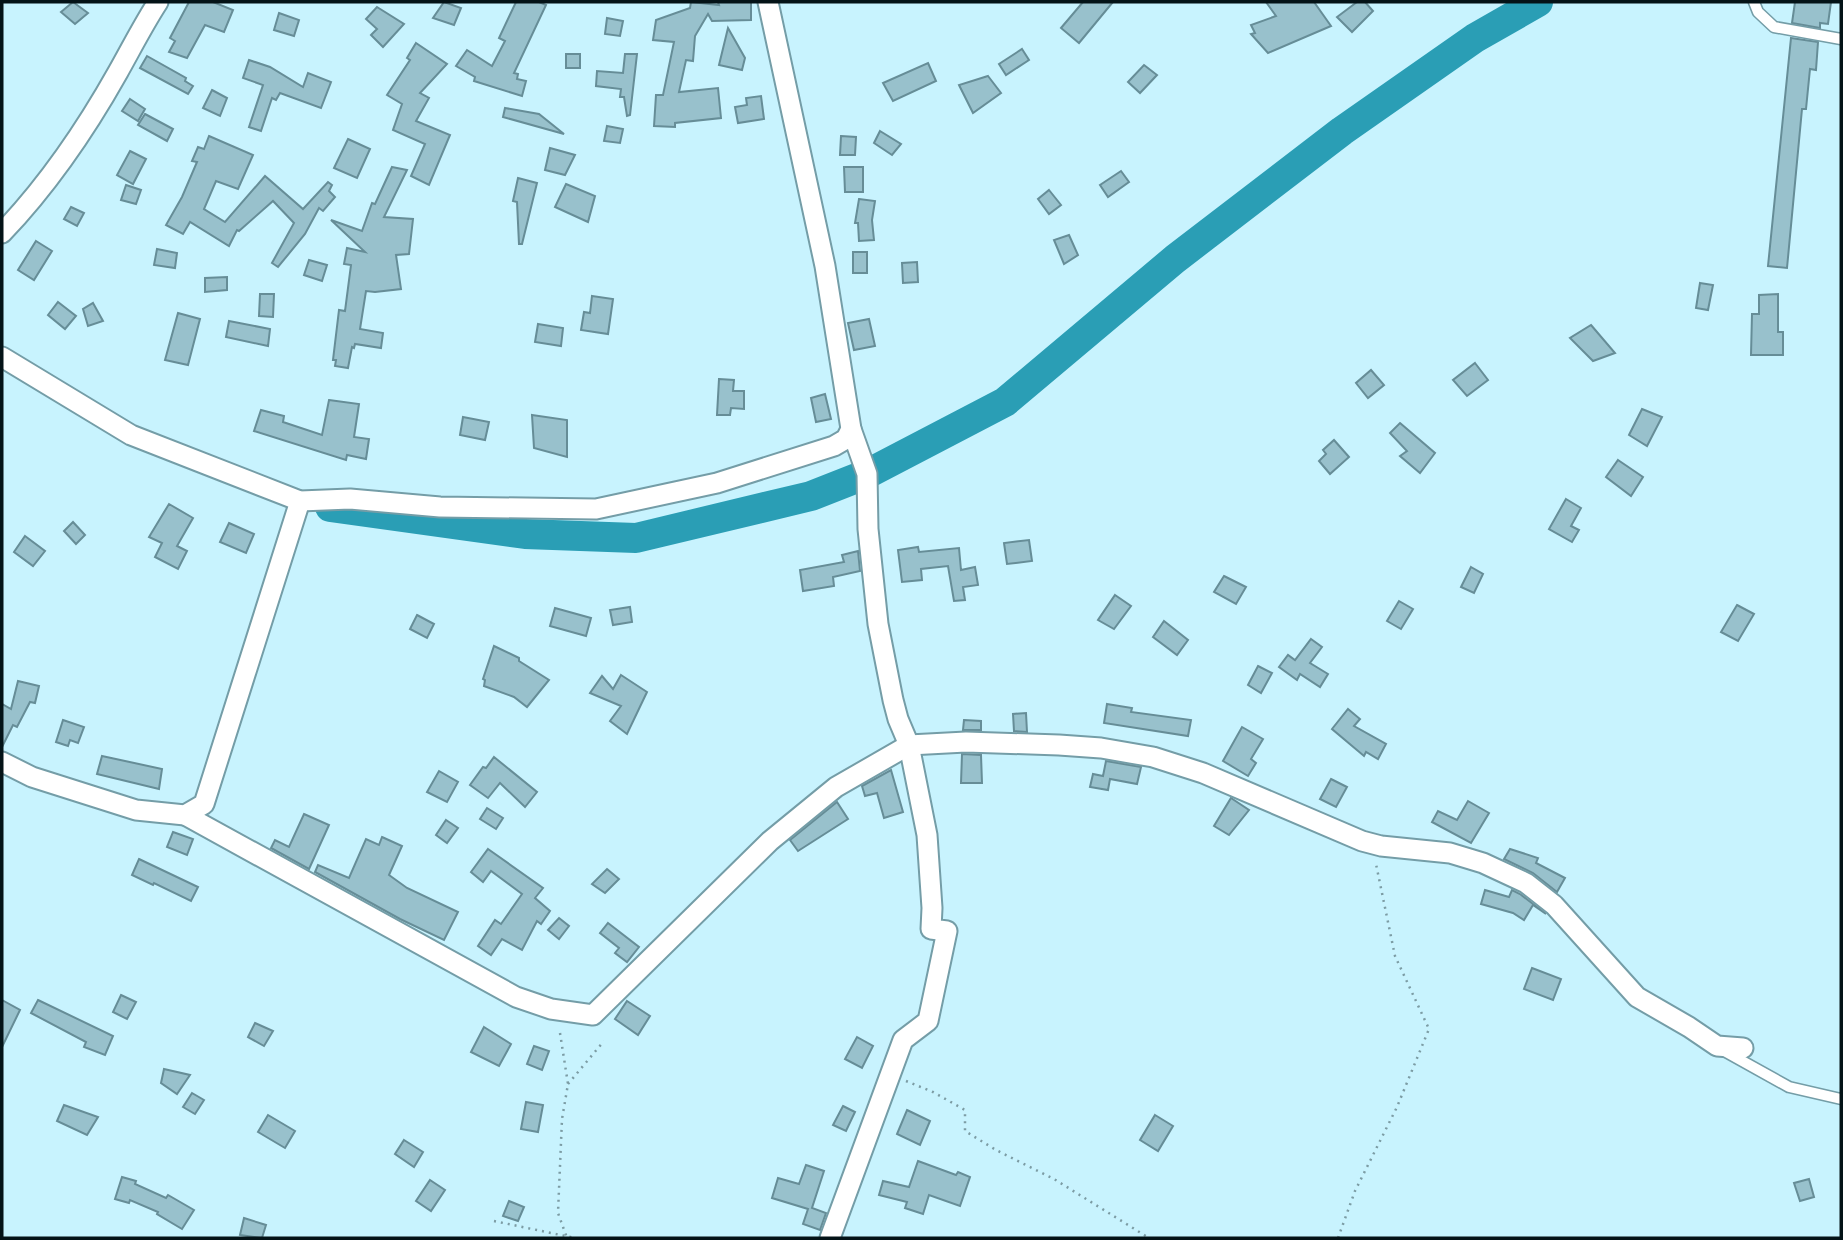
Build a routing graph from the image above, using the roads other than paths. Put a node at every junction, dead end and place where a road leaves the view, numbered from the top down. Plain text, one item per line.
1 (158, 2) edge
2 (768, 2) edge
3 (1754, 2) edge
4 (1841, 39) edge
5 (2, 233) edge
6 (2, 357) edge
7 (851, 429) junction
8 (300, 501) junction
9 (909, 745) junction
10 (2, 762) edge
11 (185, 815) junction
12 (1717, 1046) junction
13 (1743, 1048) dead end
14 (1841, 1099) edge
15 (830, 1238) edge

1 - 5 street
2 - 7 street
3 - 4 lane
6 - 8 street
7 - 8 street
7 - 9 street
8 - 11 street
9 - 11 street
9 - 12 street
9 - 15 street
10 - 11 street
12 - 13 street
12 - 14 lane

